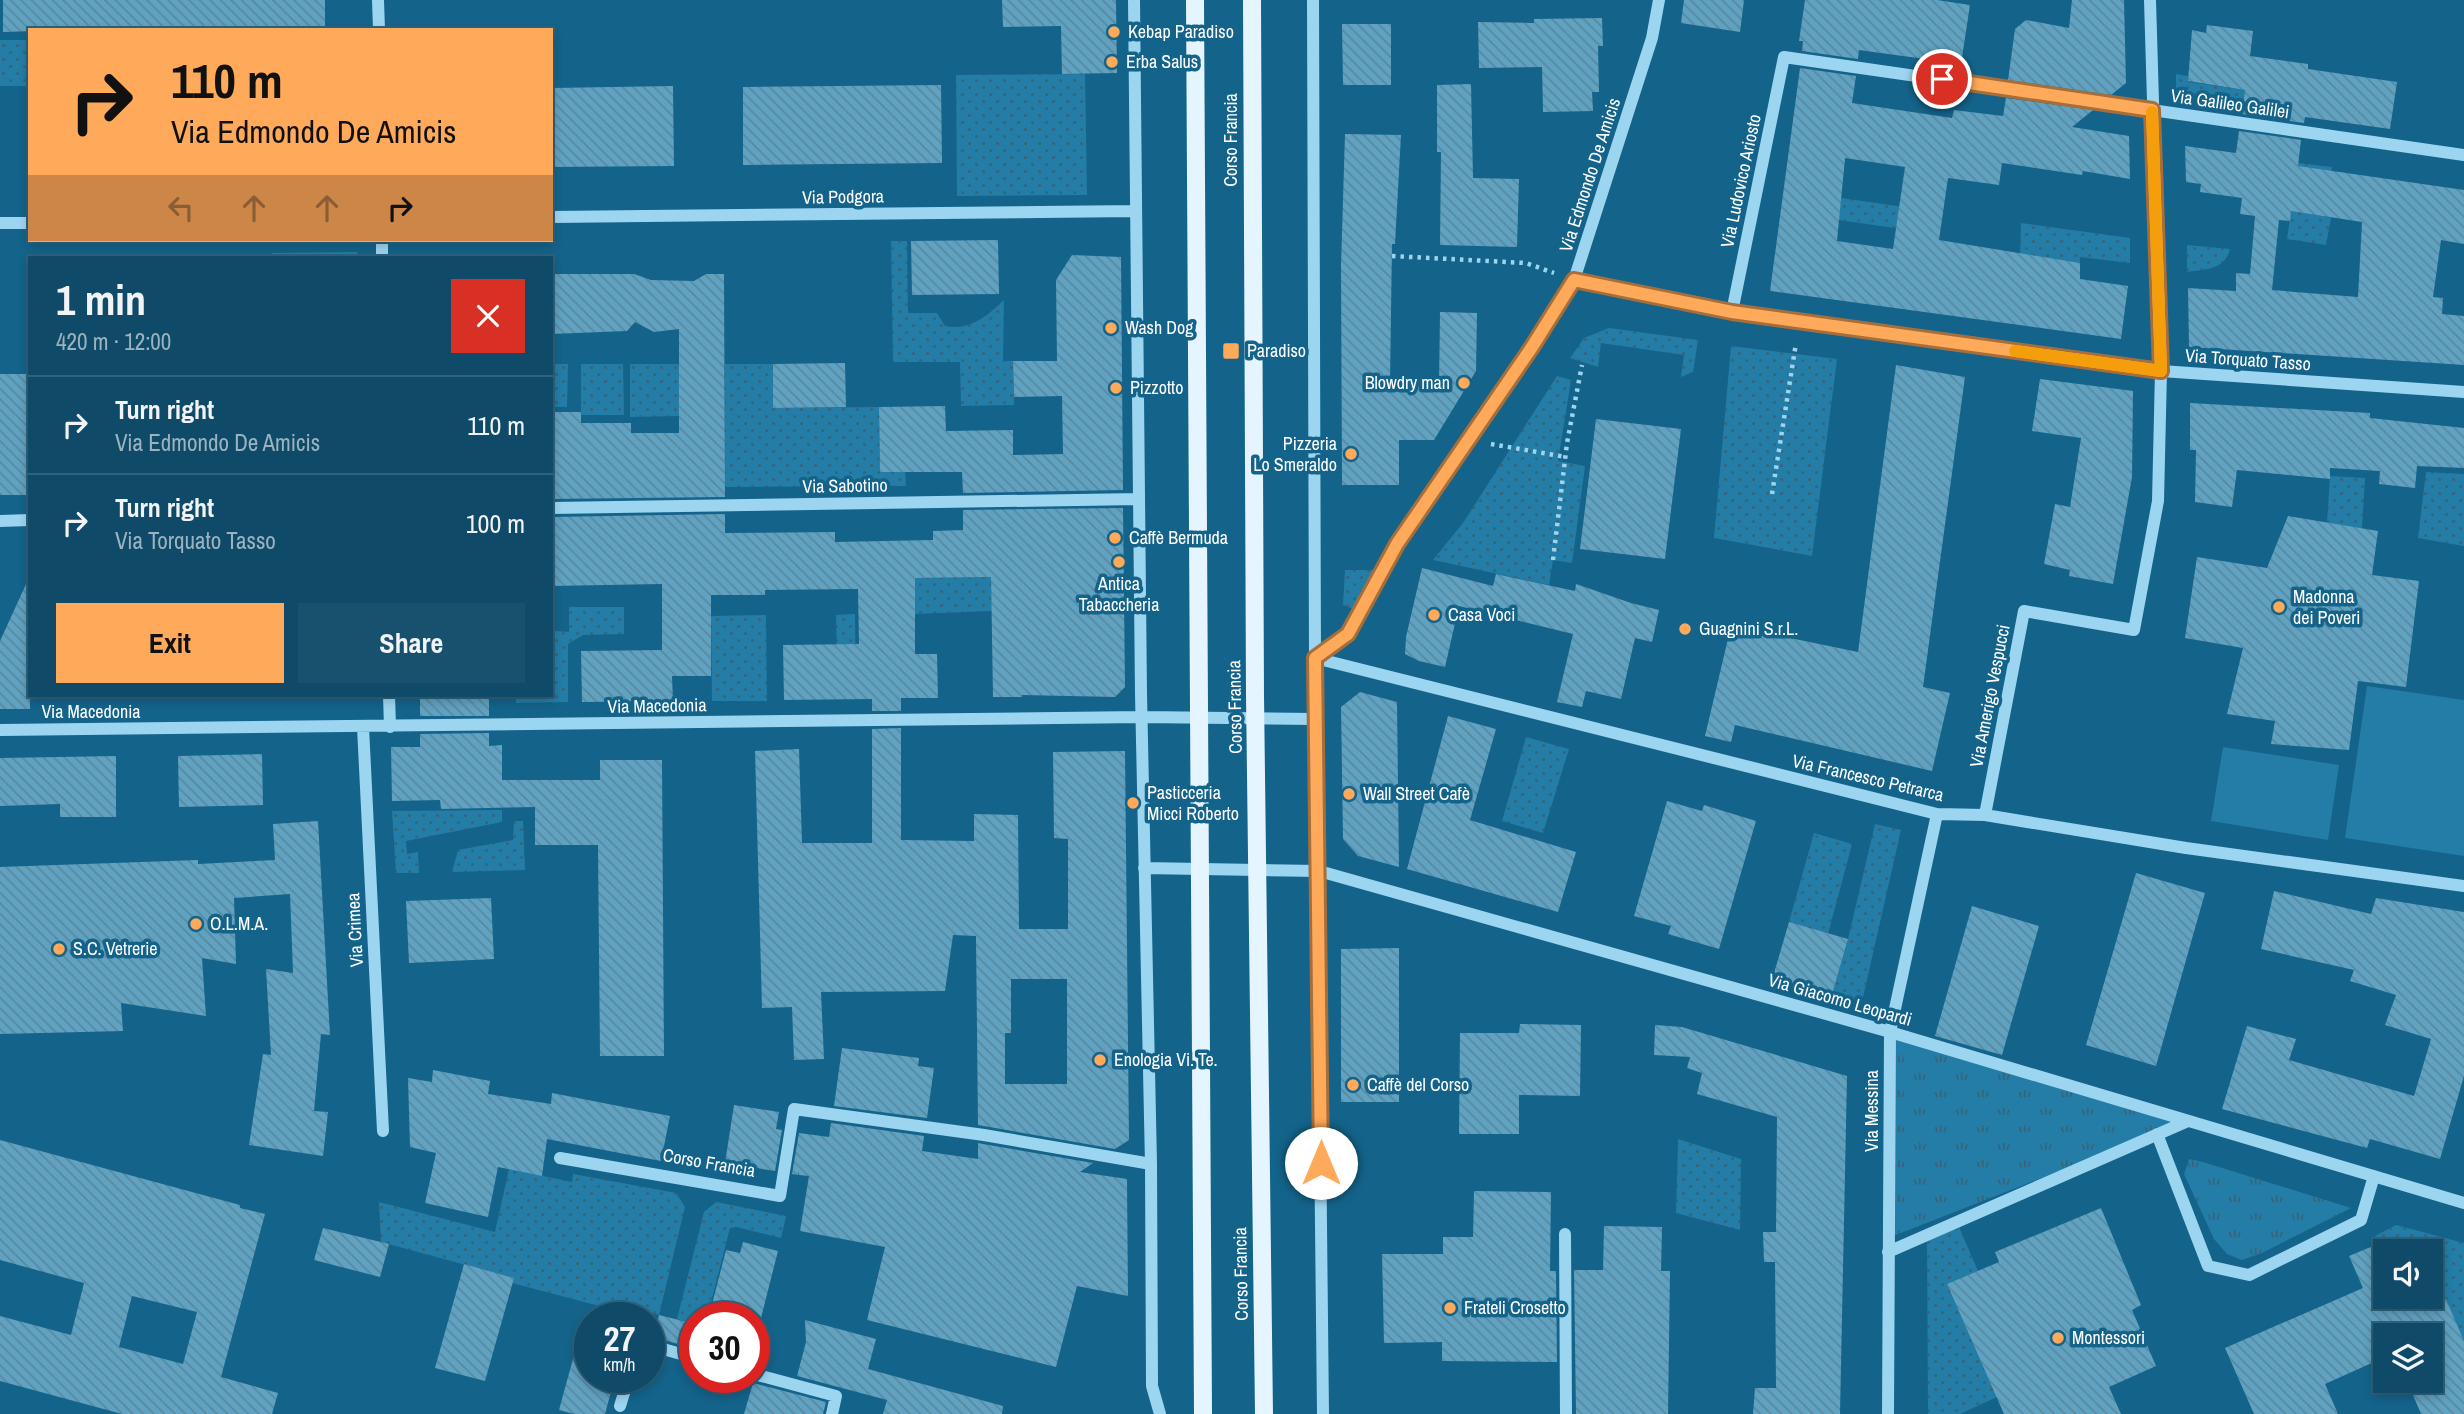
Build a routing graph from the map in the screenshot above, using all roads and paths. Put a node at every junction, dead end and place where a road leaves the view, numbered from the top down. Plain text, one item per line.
1 (378, 0) edge
2 (1133, 0) edge
3 (1195, 0) edge
4 (1252, 0) edge
5 (1313, 0) edge
6 (1659, 0) edge
7 (2150, 0) edge
8 (379, 28) edge
9 (1784, 57) joint
10 (2152, 110) junction
11 (2464, 155) edge
12 (1136, 211) junction
13 (553, 218) edge
14 (0, 223) edge
15 (28, 223) edge
16 (1392, 257) dead end
17 (1574, 280) junction
18 (1732, 312) junction
19 (1800, 321) junction
20 (1582, 365) dead end
21 (2161, 371) junction
22 (2464, 392) edge
23 (1469, 440) junction
24 (1566, 457) junction
25 (1772, 494) dead end
26 (1139, 499) junction
27 (553, 508) edge
28 (28, 520) edge
29 (0, 521) edge
30 (1553, 560) dead end
31 (1315, 658) junction
32 (389, 697) edge
33 (1141, 717) junction
34 (1199, 718) junction
35 (1256, 719) junction
36 (1315, 719) junction
37 (363, 727) junction
38 (390, 727) junction
39 (0, 730) edge
40 (1937, 814) junction
41 (1985, 816) junction
42 (1144, 868) junction
43 (1199, 869) junction
44 (1258, 869) junction
45 (1319, 871) junction
46 (2464, 886) edge
47 (1890, 1032) junction
48 (2188, 1121) junction
49 (383, 1131) dead end
50 (2157, 1134) junction
51 (560, 1158) dead end
52 (1151, 1164) junction
53 (2374, 1176) junction
54 (2464, 1203) edge
55 (1565, 1234) dead end
56 (1888, 1252) junction
57 (770, 1378) edge
58 (624, 1393) edge
59 (620, 1406) dead end
60 (832, 1414) edge
61 (1160, 1414) edge
62 (1203, 1414) edge
63 (1264, 1414) edge
64 (1323, 1414) edge
65 (1566, 1414) edge
66 (1888, 1414) edge

1 - 8 street
2 - 12 street
3 - 34 main road, Corso Francia
4 - 35 main road, Corso Francia
5 - 31 street
6 - 17 street, Via Edmondo De Amicis
7 - 10 street, Via Amerigo Vespucci
9 - 10 street, Via Galileo Galilei
9 - 18 street, Via Ludovico Ariosto
10 - 11 street, Via Galileo Galilei
10 - 21 street, Via Amerigo Vespucci
12 - 13 street, Via Podgora
12 - 26 street
14 - 15 street
16 - 17 path
17 - 18 street, Via Torquato Tasso
17 - 23 street, Via Edmondo De Amicis
18 - 19 street, Via Torquato Tasso
19 - 21 street, Via Torquato Tasso
19 - 25 path
20 - 24 path
21 - 22 street, Via Torquato Tasso
21 - 41 street, Via Amerigo Vespucci
23 - 24 path
23 - 31 street, Via Edmondo De Amicis
24 - 30 path
26 - 27 street, Via Sabotino
26 - 33 street
28 - 29 street
31 - 36 street
31 - 40 street, Via Francesco Petrarca
32 - 38 street
33 - 34 street, Via Macedonia
33 - 38 street, Via Macedonia
33 - 42 street
34 - 35 street, Via Macedonia
34 - 43 main road, Corso Francia
35 - 36 street, Via Macedonia
35 - 44 main road, Corso Francia
36 - 45 street
37 - 38 street, Via Macedonia
37 - 39 street, Via Macedonia
37 - 49 street, Via Crimea
40 - 41 street, Via Francesco Petrarca
40 - 47 street, Via Messina
41 - 46 street, Via Francesco Petrarca
42 - 43 street
42 - 52 street
43 - 44 street, Via Giacomo Leopardi
43 - 62 main road, Corso Francia
44 - 45 street, Via Giacomo Leopardi
44 - 63 main road, Corso Francia
45 - 47 street, Via Giacomo Leopardi
45 - 64 street
47 - 48 street, Via Giacomo Leopardi
47 - 56 street, Via Messina
48 - 50 street
48 - 53 street, Via Giacomo Leopardi
50 - 53 street
50 - 56 street
51 - 52 street, Corso Francia
52 - 61 street
53 - 54 street, Via Giacomo Leopardi
55 - 65 street
56 - 66 street, Via Messina
57 - 60 street
58 - 59 street

